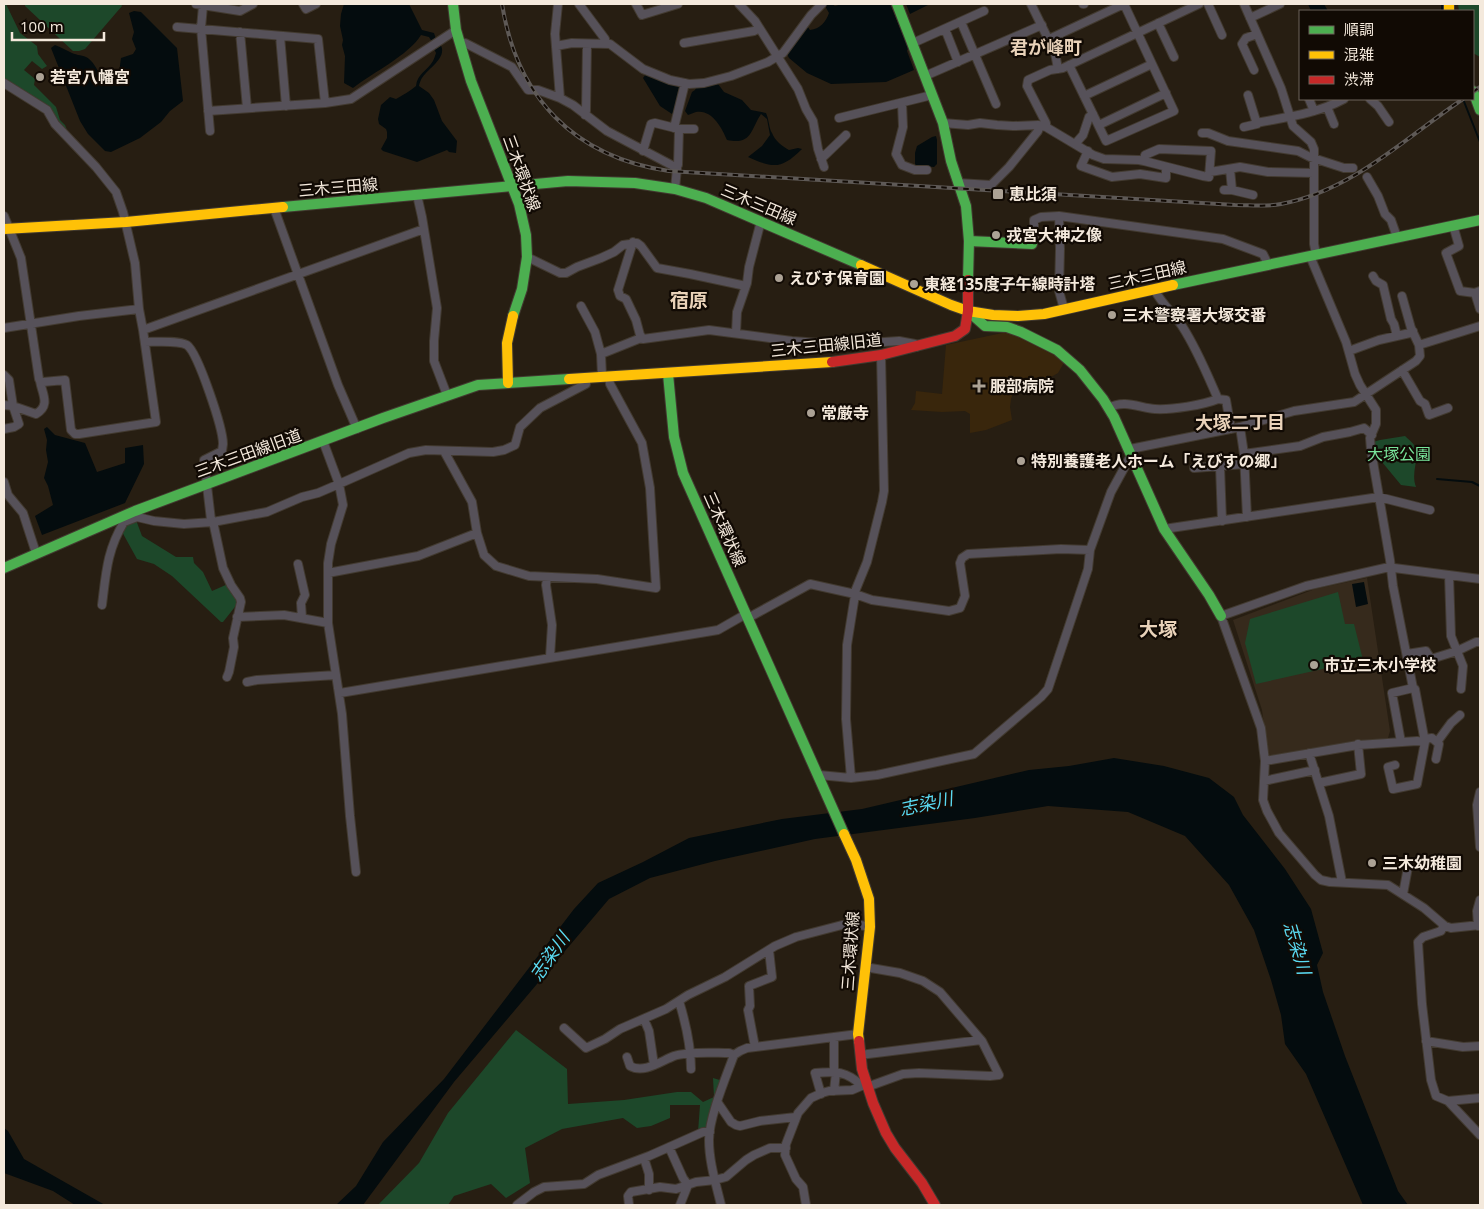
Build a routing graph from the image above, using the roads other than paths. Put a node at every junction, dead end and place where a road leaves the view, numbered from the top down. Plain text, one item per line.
1 (253, 4) edge
2 (303, 4) edge
3 (316, 4) edge
4 (454, 4) edge
5 (558, 4) edge
6 (579, 4) edge
7 (636, 4) edge
8 (678, 4) edge
9 (739, 4) edge
10 (822, 4) edge
11 (897, 4) edge
12 (1124, 4) edge
13 (1199, 4) edge
14 (1208, 4) edge
15 (1244, 4) edge
16 (1280, 4) edge
17 (200, 5) edge
18 (1035, 5) edge
19 (984, 11) dead end
20 (1250, 18) junction
21 (961, 22) junction
22 (1158, 23) junction
23 (1042, 25) junction
24 (177, 27) dead end
25 (201, 28) junction
26 (759, 28) junction
27 (944, 29) junction
28 (456, 30) junction
29 (240, 32) junction
30 (1137, 33) junction
31 (1257, 34) junction
32 (1222, 35) dead end
33 (280, 36) junction
34 (1049, 40) junction
35 (684, 43) dead end
36 (913, 43) junction
37 (460, 44) junction
38 (587, 44) junction
39 (606, 44) junction
40 (556, 46) junction
41 (975, 54) junction
42 (778, 57) junction
43 (1174, 57) dead end
44 (958, 62) junction
45 (1152, 64) junction
46 (1069, 65) junction
47 (1058, 69) junction
48 (1254, 70) dead end
49 (925, 76) junction
50 (4, 83) edge
51 (685, 84) junction
52 (1166, 93) junction
53 (932, 95) junction
54 (1248, 95) dead end
55 (1474, 95) edge
56 (1084, 96) junction
57 (560, 98) junction
58 (1309, 100) edge
59 (1342, 100) edge
60 (1371, 100) edge
61 (325, 103) junction
62 (902, 103) junction
63 (996, 104) dead end
64 (286, 106) junction
65 (1327, 107) junction
66 (247, 108) junction
67 (1480, 110) edge
68 (208, 111) junction
69 (1314, 111) junction
70 (1093, 114) junction
71 (585, 115) junction
72 (1290, 117) junction
73 (839, 118) dead end
74 (1389, 122) dead end
75 (1256, 123) junction
76 (943, 124) junction
77 (1334, 124) dead end
78 (1099, 125) junction
79 (1046, 127) junction
80 (1244, 127) dead end
81 (676, 128) junction
82 (694, 130) dead end
83 (210, 131) dead end
84 (1038, 131) dead end
85 (1202, 133) dead end
86 (846, 135) dead end
87 (1075, 144) junction
88 (643, 151) junction
89 (1088, 151) junction
90 (1314, 158) junction
91 (1144, 161) junction
92 (676, 167) junction
93 (1166, 167) junction
94 (1353, 168) dead end
95 (1230, 169) junction
96 (927, 170) dead end
97 (1210, 172) junction
98 (1314, 173) junction
99 (1367, 177) dead end
100 (958, 183) junction
101 (512, 186) junction
102 (675, 189) junction
103 (417, 195) junction
104 (1254, 195) dead end
105 (274, 208) junction
106 (4, 216) edge
107 (1059, 216) junction
108 (1480, 220) edge
109 (761, 221) junction
110 (126, 222) junction
111 (1453, 226) junction
112 (6, 229) edge
113 (424, 229) junction
114 (1397, 237) junction
115 (969, 241) junction
116 (633, 242) junction
117 (1032, 244) joint
118 (1313, 255) junction
119 (527, 257) junction
120 (1268, 264) junction
121 (298, 273) junction
122 (1373, 276) dead end
123 (746, 286) junction
124 (1154, 289) junction
125 (1478, 292) edge
126 (1402, 296) dead end
127 (581, 306) dead end
128 (139, 309) junction
129 (1064, 309) junction
130 (1480, 309) edge
131 (968, 311) junction
132 (30, 324) junction
133 (1480, 326) edge
134 (4, 328) edge
135 (143, 330) junction
136 (1413, 331) junction
137 (736, 333) junction
138 (1397, 336) junction
139 (642, 338) junction
140 (145, 342) junction
141 (1419, 345) junction
142 (916, 347) junction
143 (1349, 350) junction
144 (601, 354) junction
145 (881, 355) junction
146 (1402, 370) junction
147 (668, 374) junction
148 (4, 375) edge
149 (606, 376) junction
150 (586, 378) junction
151 (40, 381) junction
152 (508, 383) junction
153 (1365, 394) junction
154 (446, 395) junction
155 (1218, 399) junction
156 (4, 405) edge
157 (13, 406) junction
158 (1109, 408) junction
159 (1448, 408) dead end
160 (1240, 427) junction
161 (4, 429) edge
162 (357, 429) junction
163 (1232, 429) junction
164 (1372, 435) junction
165 (323, 441) junction
166 (444, 451) junction
167 (1131, 453) junction
168 (1244, 454) junction
169 (1245, 464) junction
170 (1220, 466) junction
171 (1194, 468) dead end
172 (4, 482) edge
173 (206, 484) junction
174 (339, 484) junction
175 (1379, 497) junction
176 (1430, 510) dead end
177 (136, 514) junction
178 (1247, 516) junction
179 (1222, 521) junction
180 (213, 522) junction
181 (1164, 529) junction
182 (477, 533) junction
183 (1090, 550) junction
184 (36, 554) junction
185 (298, 564) dead end
186 (4, 568) edge
187 (1390, 568) junction
188 (328, 573) junction
189 (1449, 575) junction
190 (547, 578) junction
191 (1480, 579) edge
192 (855, 594) junction
193 (102, 605) dead end
194 (747, 616) junction
195 (1221, 616) junction
196 (237, 617) junction
197 (302, 618) junction
198 (328, 623) junction
199 (1480, 642) edge
200 (1457, 651) junction
201 (1406, 654) junction
202 (550, 657) junction
203 (336, 675) junction
204 (226, 677) dead end
205 (247, 682) dead end
206 (1413, 688) junction
207 (1461, 689) dead end
208 (340, 693) junction
209 (1460, 714) dead end
210 (1424, 740) junction
211 (1401, 742) junction
212 (1437, 742) junction
213 (1358, 744) junction
214 (1309, 753) junction
215 (1436, 759) dead end
216 (1265, 761) junction
217 (1394, 765) dead end
218 (1315, 770) junction
219 (820, 776) junction
220 (851, 778) junction
221 (1264, 781) junction
222 (1319, 783) junction
223 (1480, 792) edge
224 (1480, 847) edge
225 (1408, 867) dead end
226 (356, 872) dead end
227 (1342, 882) junction
228 (1404, 894) junction
229 (1480, 900) edge
230 (1479, 925) edge
231 (1444, 926) junction
232 (870, 927) junction
233 (769, 950) junction
234 (865, 967) junction
235 (679, 1002) junction
236 (644, 1019) junction
237 (564, 1028) dead end
238 (858, 1034) junction
239 (834, 1037) junction
240 (981, 1040) junction
241 (1426, 1041) junction
242 (1480, 1046) edge
243 (755, 1047) junction
244 (691, 1054) junction
245 (860, 1054) junction
246 (734, 1055) junction
247 (627, 1058) dead end
248 (654, 1065) junction
249 (691, 1069) dead end
250 (835, 1072) junction
251 (865, 1086) junction
252 (834, 1091) junction
253 (820, 1094) junction
254 (1480, 1098) edge
255 (1448, 1101) junction
256 (718, 1103) junction
257 (796, 1116) junction
258 (710, 1132) junction
259 (1480, 1135) edge
260 (669, 1148) junction
261 (786, 1148) junction
262 (644, 1158) junction
263 (715, 1180) junction
264 (688, 1185) junction
265 (649, 1190) junction
266 (517, 1205) edge
267 (629, 1205) edge
268 (680, 1205) edge
269 (721, 1205) edge
270 (806, 1205) edge
271 (935, 1205) edge

1 - 17 street
2 - 3 street
4 - 28 main road, 三木環状線
5 - 40 street
6 - 39 street
7 - 8 street
9 - 26 street
10 - 42 street
11 - 36 main road
12 - 30 street
12 - 34 street
13 - 22 street
14 - 32 street
15 - 20 street
16 - 20 street
17 - 25 street
18 - 23 street
19 - 21 street
20 - 31 street
21 - 27 street
21 - 41 street
22 - 30 street
22 - 43 street
23 - 34 street
23 - 41 street
24 - 25 street
25 - 29 street
25 - 68 street
26 - 35 street
26 - 42 street
27 - 36 street
27 - 44 street
28 - 37 main road, 三木環状線
28 - 61 street
29 - 33 street
29 - 66 street
30 - 45 street
30 - 46 street
31 - 48 street
31 - 72 street
33 - 61 street
33 - 64 street
34 - 47 street
36 - 49 main road
37 - 57 street
37 - 101 main road, 三木環状線
38 - 39 street
38 - 40 street
38 - 71 street
39 - 51 street
40 - 57 street
41 - 44 street
41 - 63 street
42 - 51 street
42 - 86 street
44 - 49 street
45 - 52 street
45 - 56 street
46 - 47 street
46 - 56 street
47 - 79 street
49 - 53 main road
50 - 110 street
51 - 81 street
52 - 78 street
52 - 78 street
53 - 62 street
53 - 76 main road
54 - 75 street
55 - 67 main road
56 - 70 street
57 - 71 street
58 - 69 street
59 - 65 street
60 - 74 street
61 - 64 street
62 - 73 street
62 - 96 street
64 - 66 street
65 - 69 street
65 - 77 street
66 - 68 street
68 - 83 street
69 - 72 street
70 - 78 street
70 - 87 street
71 - 88 street
72 - 75 street
72 - 90 street
75 - 80 street
76 - 79 street
76 - 100 main road
79 - 87 street
81 - 82 street
81 - 88 street
81 - 92 street
84 - 100 street
85 - 90 street
87 - 89 street
88 - 92 street
89 - 91 street
89 - 93 street
90 - 94 street
90 - 98 street
91 - 93 street
91 - 97 street
92 - 102 street
93 - 97 street
95 - 97 street
95 - 98 street
95 - 104 street
98 - 118 street
99 - 114 street
100 - 115 main road
101 - 102 main road, 三木三田線
101 - 103 main road, 三木三田線
101 - 119 main road, 三木環状線
102 - 109 main road, 三木三田線
103 - 105 main road, 三木三田線
103 - 113 street
105 - 110 main road, 三木三田線
105 - 121 street
106 - 112 street
107 - 117 street
107 - 120 street
107 - 129 street
108 - 111 main road, 三木三田線
109 - 123 street
109 - 131 main road, 三木三田線
110 - 112 main road, 三木三田線
110 - 128 street
111 - 114 main road, 三木三田線
111 - 125 street
112 - 132 street
113 - 121 street
113 - 154 street
114 - 118 main road, 三木三田線
115 - 117 main road
115 - 131 main road
116 - 119 street
116 - 123 street
116 - 139 street
118 - 120 main road, 三木三田線
118 - 143 street
119 - 152 main road, 三木環状線
120 - 124 main road, 三木三田線
121 - 135 street
121 - 162 street
122 - 138 street
123 - 137 street
124 - 129 main road, 三木三田線
124 - 155 street
125 - 130 street
126 - 136 street
127 - 144 street
128 - 132 street
128 - 135 street
129 - 131 main road, 三木三田線
131 - 142 main road, 三木三田線旧道
131 - 158 main road
132 - 134 street
132 - 151 street
133 - 141 street
135 - 140 street
136 - 138 street
136 - 141 street
137 - 139 street
137 - 142 street
138 - 143 street
139 - 144 street
140 - 151 street
140 - 173 street
141 - 146 street
142 - 145 main road, 三木三田線旧道
143 - 153 street
144 - 149 street
145 - 147 main road, 三木三田線旧道
145 - 192 street
146 - 153 street
146 - 159 street
147 - 149 main road
147 - 194 main road, 三木環状線
148 - 157 street
149 - 150 main road
149 - 190 street
150 - 152 main road
150 - 166 street
151 - 157 street
152 - 154 main road, 三木三田線旧道
153 - 160 street
153 - 164 street
154 - 162 main road, 三木三田線旧道
155 - 158 street
155 - 163 street
156 - 157 street
157 - 161 street
158 - 167 main road
160 - 163 street
160 - 168 street
162 - 165 main road, 三木三田線旧道
163 - 167 street
164 - 168 street
164 - 175 street
165 - 173 main road, 三木三田線旧道
165 - 174 street
166 - 174 street
166 - 182 street
167 - 181 main road
167 - 183 street
168 - 169 street
169 - 170 street
169 - 178 street
170 - 171 street
170 - 179 street
172 - 184 street
173 - 177 main road, 三木三田線旧道
173 - 180 street
174 - 180 street
174 - 188 street
175 - 176 street
175 - 178 street
175 - 187 street
177 - 180 street
177 - 184 main road, 三木三田線旧道
177 - 193 street
178 - 179 street
179 - 181 street
180 - 196 street
181 - 195 main road
182 - 188 street
182 - 190 street
183 - 192 street
183 - 220 street
184 - 186 main road, 三木三田線旧道
185 - 197 street
187 - 189 street
187 - 195 street
187 - 201 street
188 - 198 street
189 - 191 street
189 - 200 street
190 - 202 street
192 - 194 street
192 - 220 street
194 - 202 street
194 - 219 main road, 三木環状線
195 - 216 street
196 - 197 street
196 - 204 street
197 - 198 street
198 - 203 street
199 - 200 street
200 - 201 street
200 - 207 street
201 - 206 street
202 - 208 street
203 - 205 street
203 - 208 street
206 - 210 street
206 - 211 street
208 - 226 street
209 - 212 street
210 - 211 street
210 - 212 street
210 - 217 street
211 - 213 street
212 - 215 street
213 - 214 street
213 - 222 street
214 - 216 street
214 - 218 street
216 - 221 street
218 - 221 street
218 - 222 street
219 - 220 street
219 - 232 main road, 三木環状線
221 - 227 street
222 - 227 street
223 - 224 street
225 - 228 street
227 - 228 street
228 - 231 street
229 - 230 street
230 - 231 street
231 - 241 street
232 - 233 street
232 - 234 main road, 三木環状線
233 - 235 street
233 - 243 street
234 - 238 main road, 三木環状線
234 - 240 street
235 - 236 street
235 - 244 street
236 - 237 street
236 - 248 street
238 - 239 street
238 - 245 main road, 三木環状線
239 - 243 street
239 - 250 street
240 - 245 street
240 - 251 street
241 - 242 street
241 - 255 street
243 - 246 street
244 - 246 street
244 - 248 street
244 - 249 street
245 - 251 main road, 三木環状線
246 - 256 street
247 - 248 street
250 - 251 street
250 - 252 street
250 - 253 street
251 - 252 street
251 - 271 main road, 三木環状線
252 - 253 street
253 - 257 street
254 - 255 street
255 - 259 street
256 - 257 street
256 - 258 street
257 - 261 street
258 - 260 street
258 - 263 street
260 - 262 street
260 - 264 street
261 - 263 street
261 - 270 street
262 - 265 street
262 - 266 street
263 - 264 street
263 - 269 street
264 - 265 street
264 - 268 street
265 - 267 street

